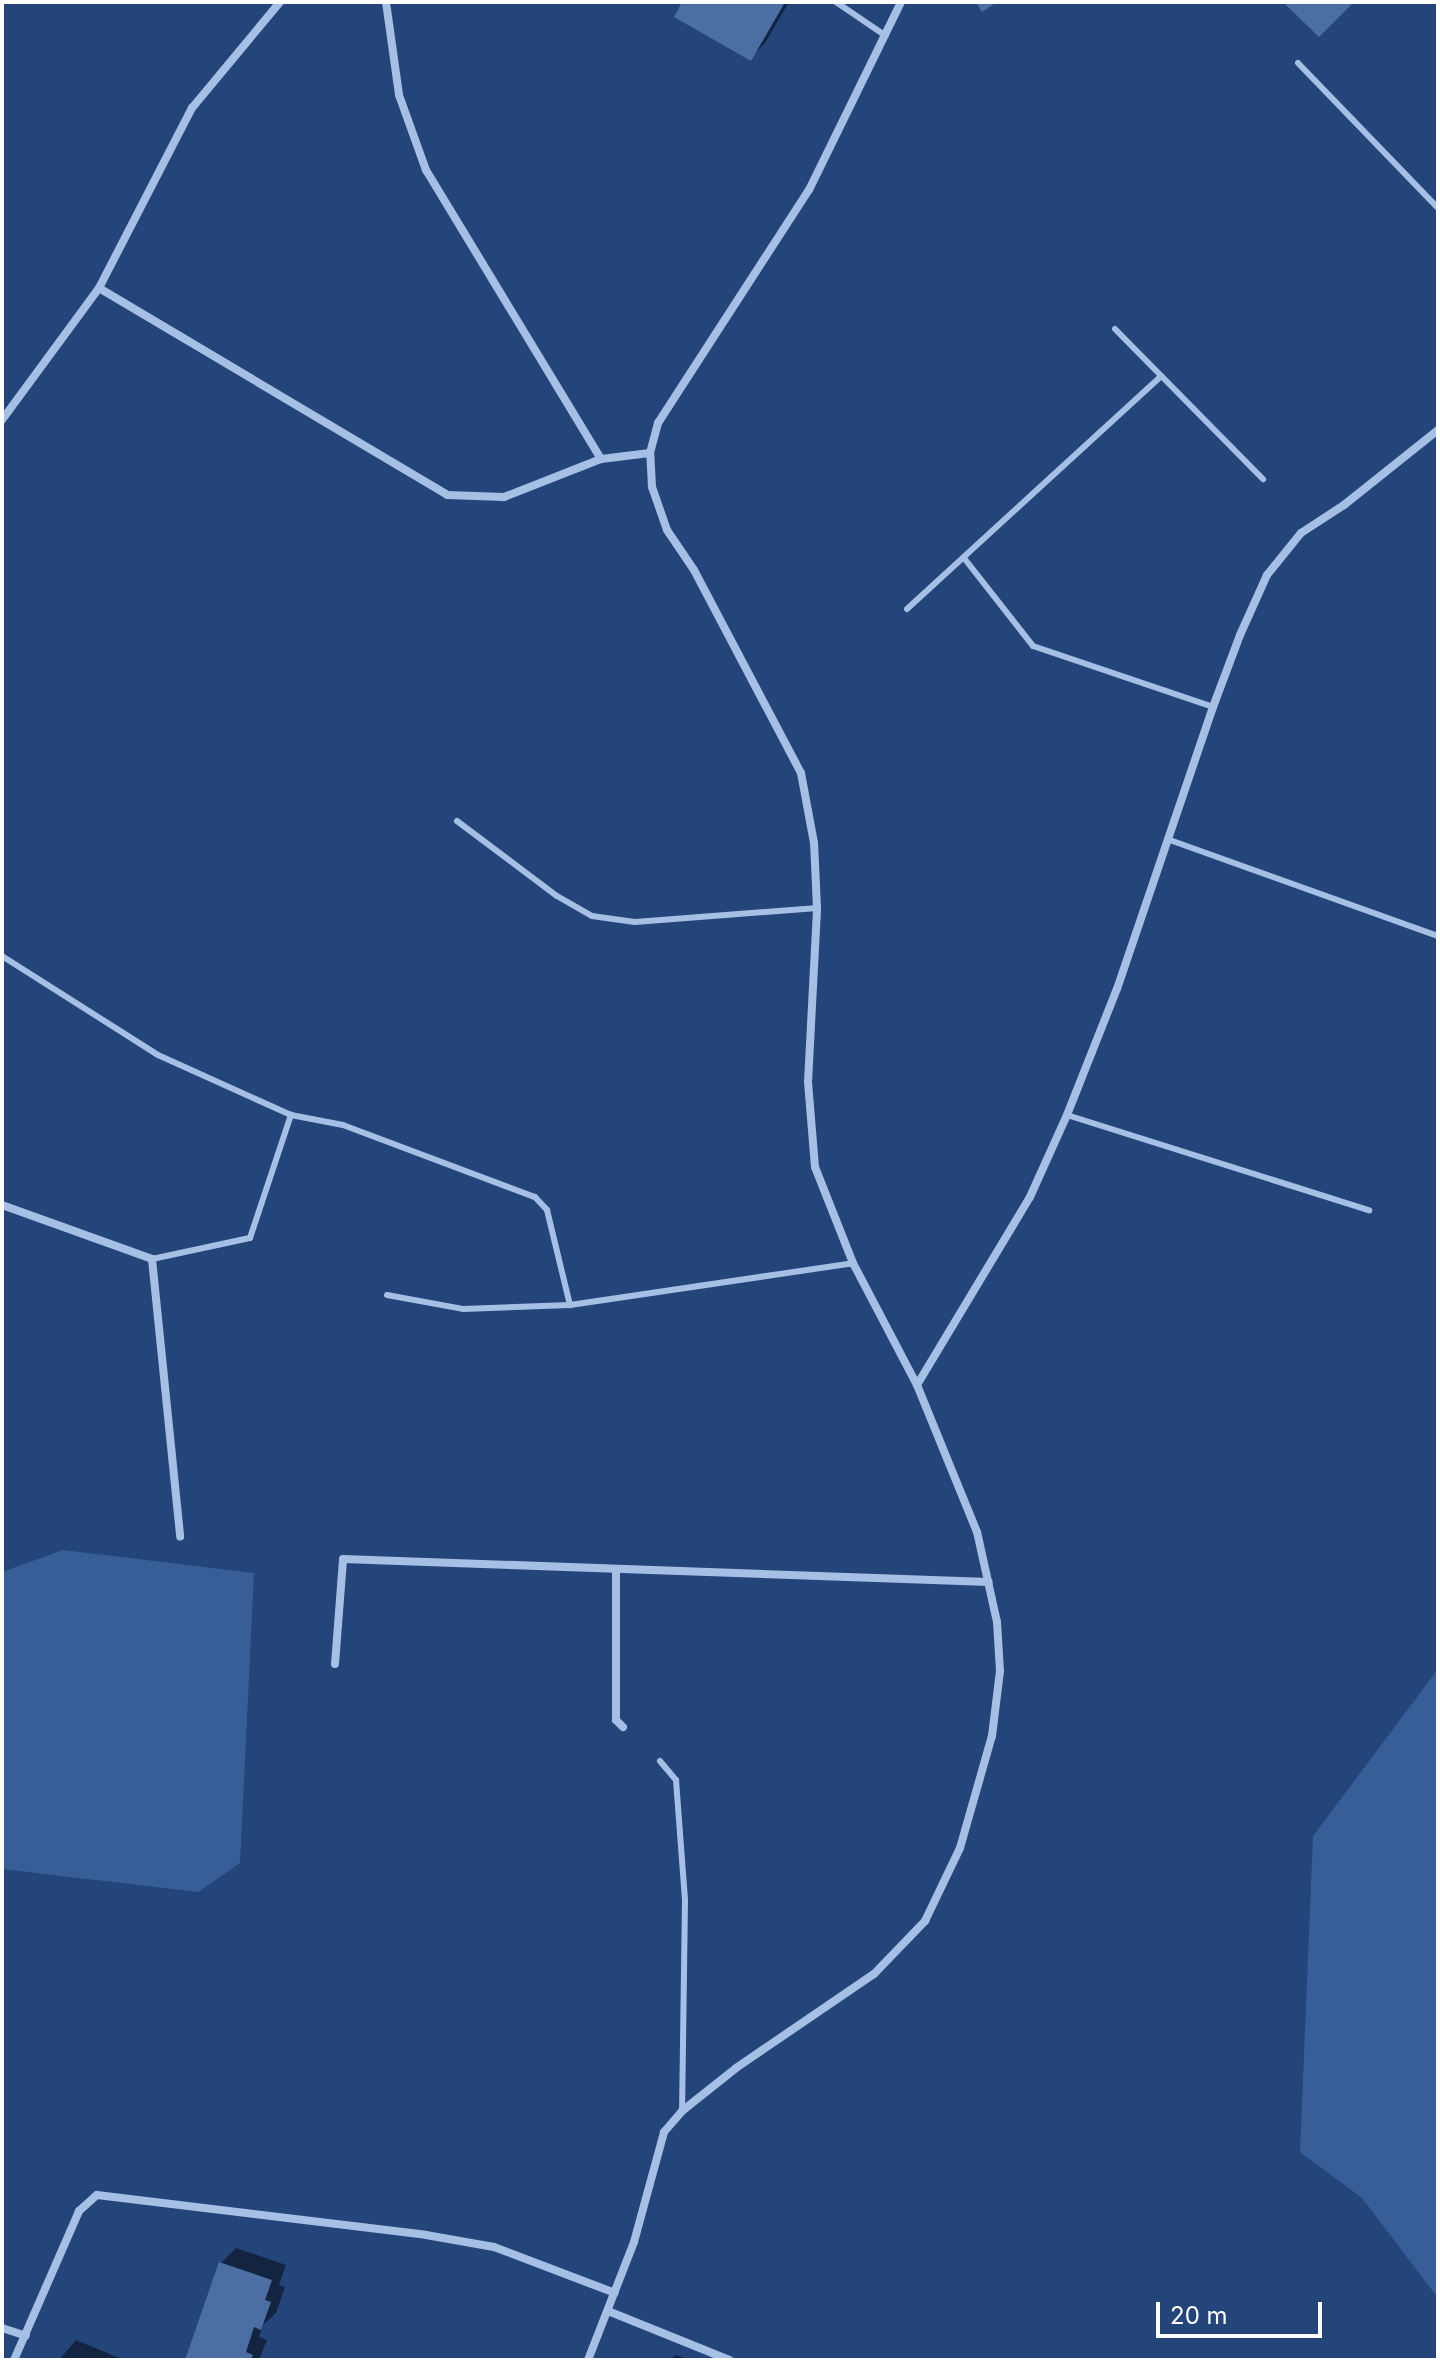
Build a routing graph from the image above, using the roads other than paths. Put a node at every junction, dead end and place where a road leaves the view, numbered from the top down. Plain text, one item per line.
1 (280, 2) edge
2 (386, 2) edge
3 (836, 2) edge
4 (901, 2) edge
5 (886, 37) junction
6 (1298, 63) dead end
7 (1438, 208) edge
8 (99, 288) junction
9 (1115, 329) dead end
10 (1161, 376) junction
11 (2, 420) edge
12 (1438, 430) edge
13 (650, 453) junction
14 (601, 459) junction
15 (1263, 479) dead end
16 (964, 558) junction
17 (907, 609) dead end
18 (1213, 707) junction
19 (457, 821) dead end
20 (1167, 839) junction
21 (817, 908) junction
22 (1438, 936) edge
23 (2, 956) edge
24 (291, 1115) junction
25 (1067, 1115) junction
26 (2, 1205) edge
27 (1369, 1210) dead end
28 (152, 1259) junction
29 (853, 1263) junction
30 (387, 1295) dead end
31 (570, 1305) junction
32 (917, 1385) junction
33 (180, 1537) dead end
34 (616, 1570) junction
35 (989, 1582) junction
36 (335, 1664) dead end
37 (623, 1727) dead end
38 (660, 1761) dead end
39 (682, 2111) junction
40 (615, 2293) junction
41 (608, 2311) junction
42 (2, 2328) edge
43 (26, 2336) junction
44 (14, 2360) edge
45 (588, 2360) edge
46 (729, 2360) edge

1 - 8 street
2 - 14 street
3 - 5 lane
4 - 5 street
5 - 13 street
6 - 7 lane
8 - 11 street
8 - 14 street
9 - 10 lane
10 - 15 lane
10 - 16 lane
12 - 18 street
13 - 14 street
13 - 21 street
16 - 17 lane
16 - 18 lane
18 - 20 street
19 - 21 lane
20 - 22 lane
20 - 25 street
21 - 29 street
23 - 24 lane
24 - 28 lane
24 - 31 lane
25 - 27 lane
25 - 32 street
26 - 28 street
28 - 33 street
29 - 31 lane
29 - 32 street
30 - 31 lane
32 - 35 street
34 - 35 street
34 - 36 street
34 - 37 street
35 - 39 street
38 - 39 lane
39 - 40 street
40 - 41 street
40 - 43 street
41 - 45 street
41 - 46 street
42 - 43 street
43 - 44 street

